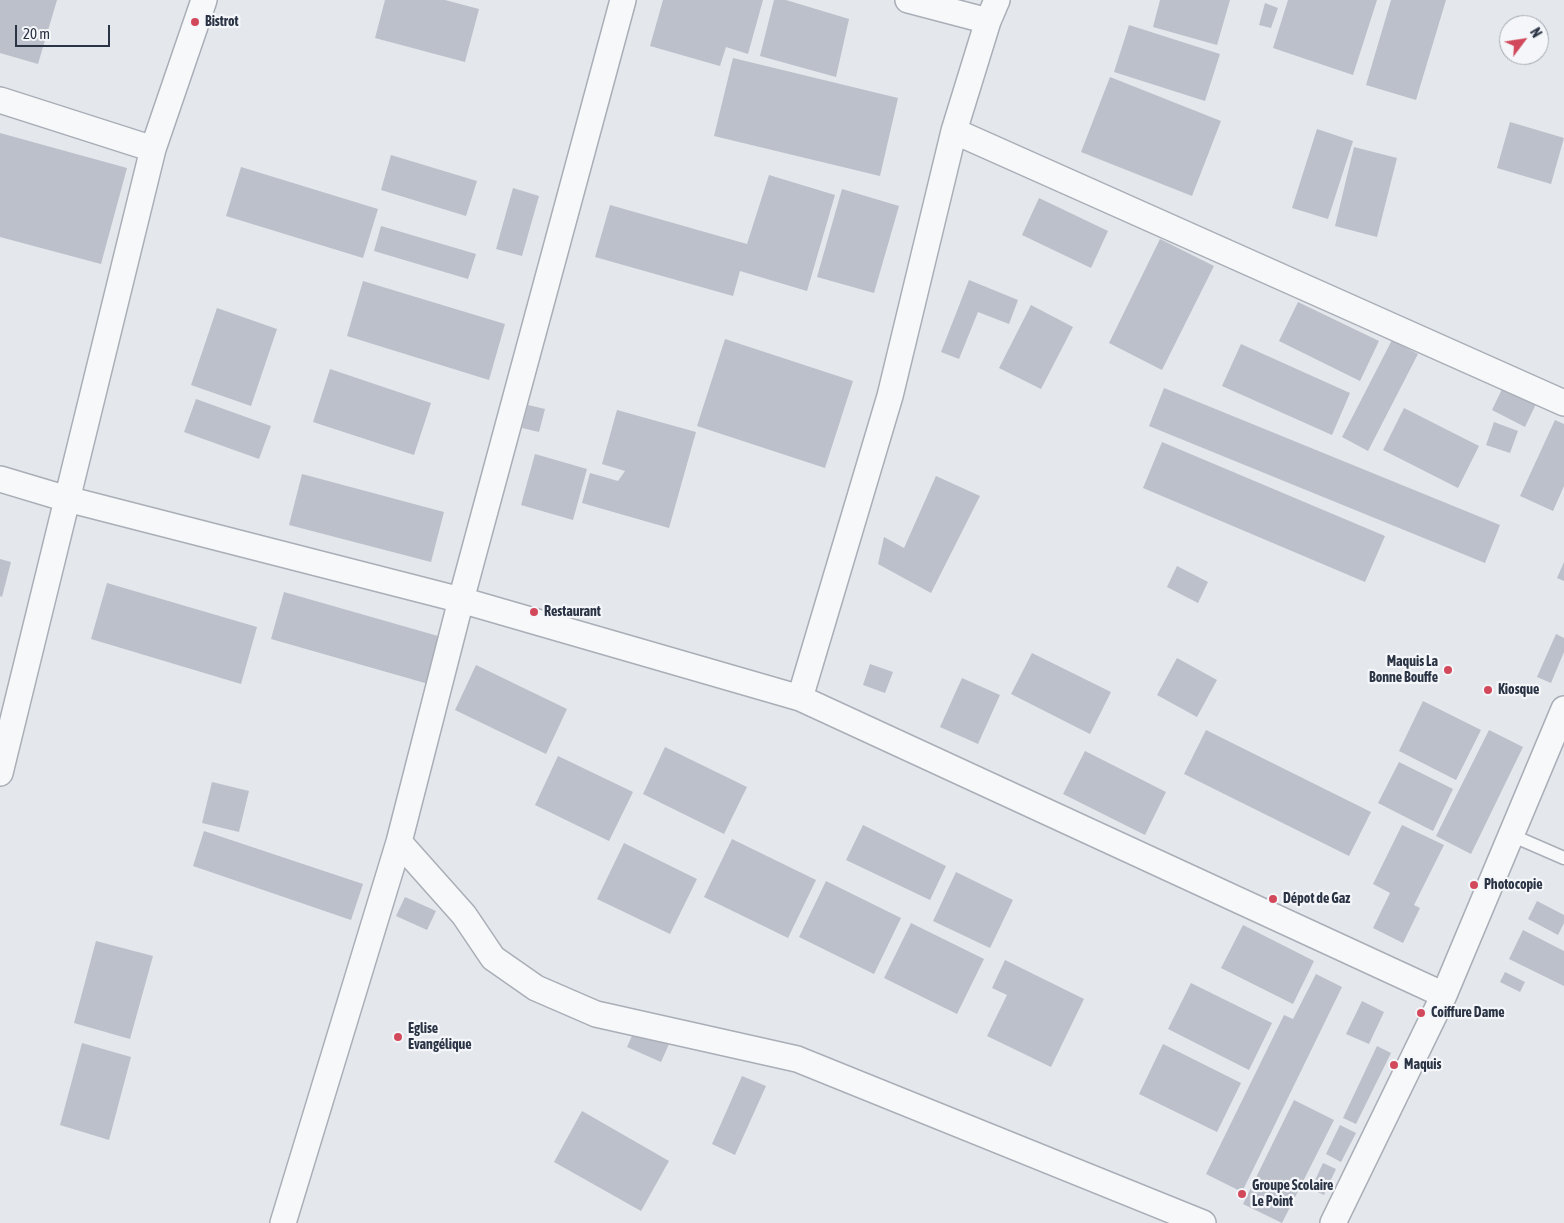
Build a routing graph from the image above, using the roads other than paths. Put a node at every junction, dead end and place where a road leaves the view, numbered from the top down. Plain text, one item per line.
1 (204, 0) edge
2 (623, 0) edge
3 (908, 0) edge
4 (992, 11) edge
5 (0, 100) edge
6 (954, 131) junction
7 (153, 149) junction
8 (1564, 404) edge
9 (0, 479) edge
10 (67, 499) junction
11 (461, 600) junction
12 (800, 698) junction
13 (1564, 709) edge
14 (0, 773) edge
15 (1511, 835) junction
16 (399, 842) junction
17 (1564, 858) edge
18 (1444, 995) junction
19 (283, 1223) edge
20 (1203, 1223) edge
21 (1333, 1223) edge

1 - 7 street
2 - 11 street
3 - 4 street
4 - 6 street
5 - 7 street
6 - 8 street
6 - 12 street
7 - 10 street
9 - 10 street
10 - 11 street
10 - 14 street
11 - 12 street
11 - 16 street
12 - 18 street
13 - 15 street
15 - 17 lane
15 - 18 street
16 - 19 street
16 - 20 street
18 - 21 street

